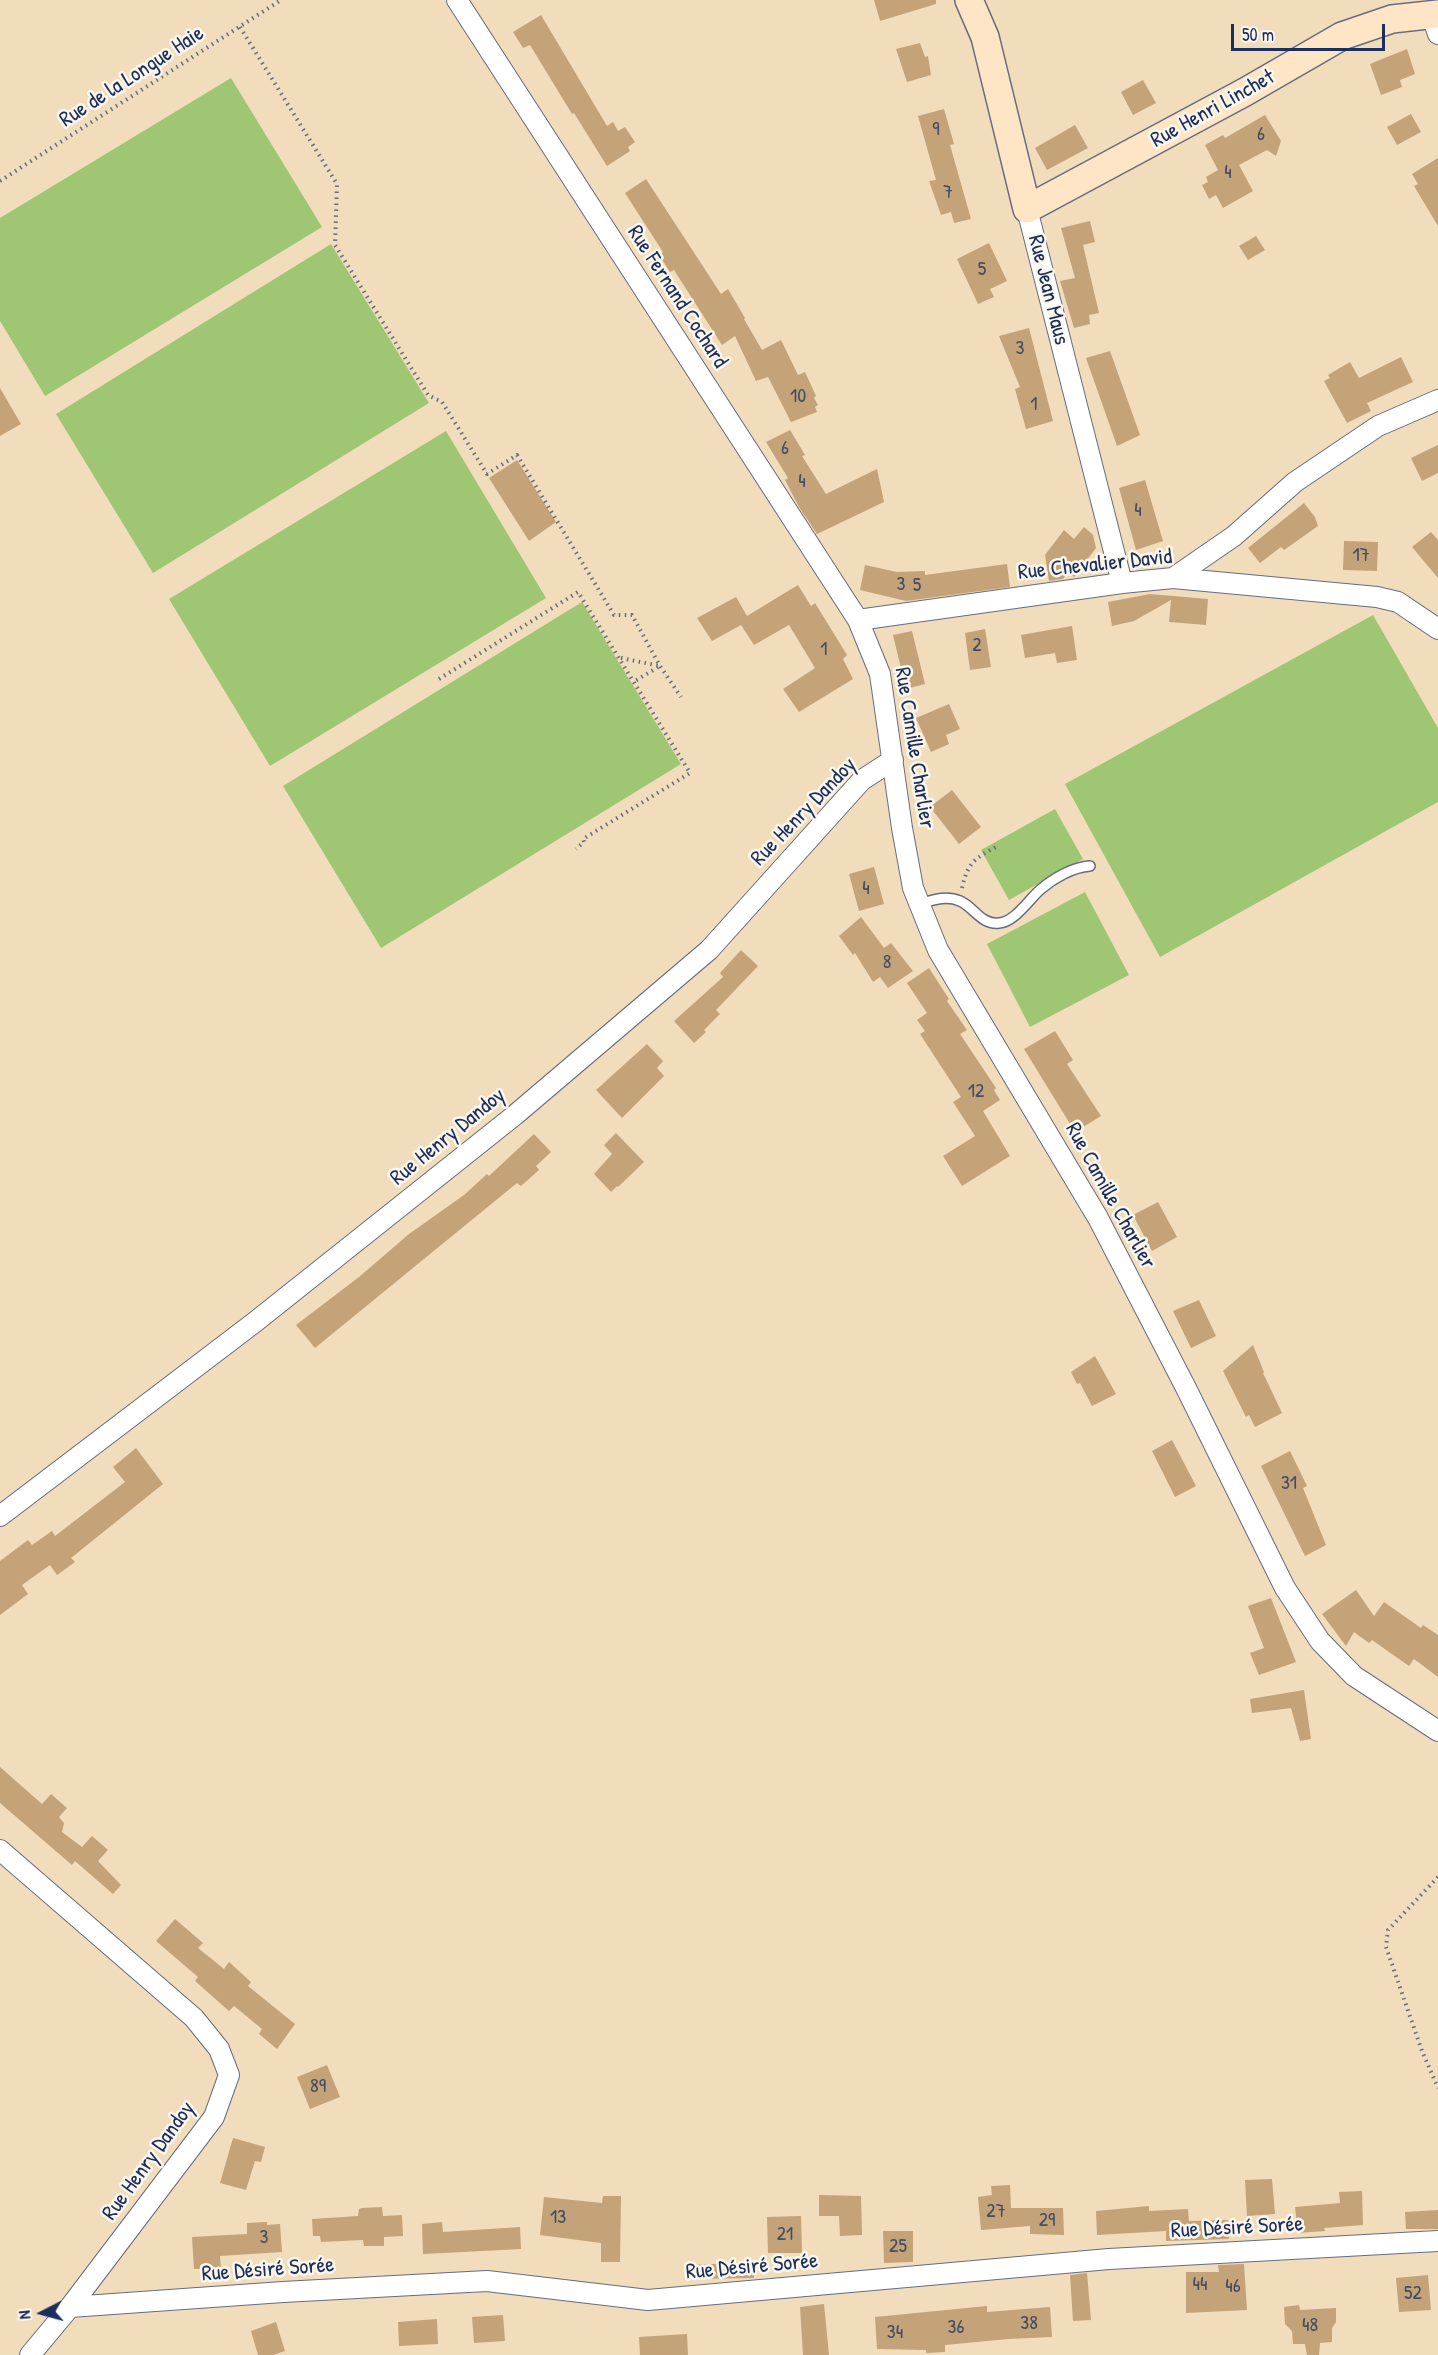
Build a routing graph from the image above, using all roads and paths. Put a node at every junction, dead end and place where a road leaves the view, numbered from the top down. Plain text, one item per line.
1 (281, 0) edge
2 (457, 0) edge
3 (969, 0) edge
4 (1436, 21) edge
5 (240, 27) junction
6 (0, 181) edge
7 (1027, 209) junction
8 (1438, 400) edge
9 (1173, 578) junction
10 (1122, 583) junction
11 (858, 620) junction
12 (1438, 629) edge
13 (621, 658) junction
14 (660, 666) junction
15 (439, 679) dead end
16 (634, 681) junction
17 (681, 697) dead end
18 (893, 760) junction
19 (998, 846) dead end
20 (576, 849) dead end
21 (1090, 866) dead end
22 (959, 901) junction
23 (919, 904) junction
24 (0, 1516) edge
25 (1438, 1731) edge
26 (0, 1850) edge
27 (1438, 1877) edge
28 (1438, 2088) edge
29 (1438, 2241) edge
30 (70, 2307) junction
31 (30, 2355) edge

1 - 5 path, Rue de la Longue Haie
2 - 11 street, Rue Fernand Cochard
3 - 7 street, Rue Jean Maus
4 - 7 street, Rue Henri Linchet
5 - 6 path, Rue de la Longue Haie
5 - 14 path
7 - 10 street, Rue Jean Maus
8 - 9 street
9 - 10 street, Rue Chevalier David
9 - 12 street, Rue Chevalier David
10 - 11 street, Rue Chevalier David
11 - 18 street, Rue Camille Charlier
13 - 14 path
13 - 15 path
13 - 16 path
14 - 16 path
14 - 17 path
16 - 20 path
18 - 23 street, Rue Camille Charlier
18 - 24 street, Rue Henry Dandoy
19 - 22 path
21 - 22 lane
22 - 23 lane
23 - 25 street, Rue Camille Charlier
26 - 30 street, Rue Henry Dandoy
27 - 28 path
29 - 30 street, Rue Désiré Sorée
30 - 31 street, Rue Henry Dandoy

